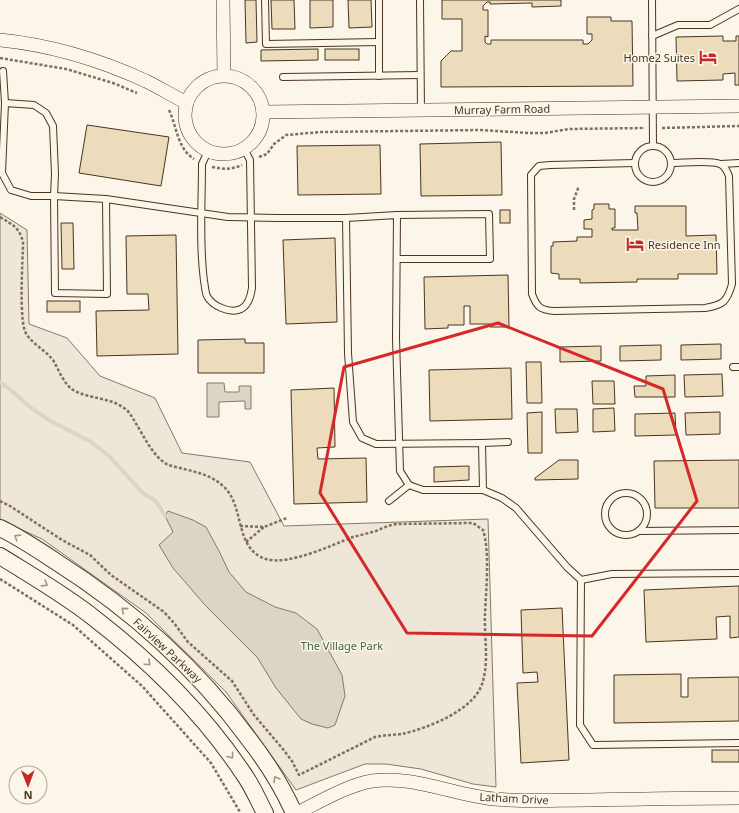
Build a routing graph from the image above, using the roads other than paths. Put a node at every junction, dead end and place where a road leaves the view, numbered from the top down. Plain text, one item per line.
1 (223, 0) edge
2 (265, 0) edge
3 (379, 0) edge
4 (420, 0) edge
5 (652, 0) edge
6 (739, 10) edge
7 (652, 36) junction
8 (0, 40) edge
9 (379, 42) junction
10 (3, 70) dead end
11 (420, 75) junction
12 (224, 76) junction
13 (379, 76) junction
14 (282, 77) dead end
15 (186, 103) junction
16 (4, 104) junction
17 (739, 106) edge
18 (652, 107) junction
19 (421, 110) junction
20 (264, 112) junction
21 (653, 145) junction
22 (244, 149) junction
23 (208, 150) junction
24 (635, 163) junction
25 (672, 163) junction
26 (739, 163) edge
27 (720, 164) junction
28 (54, 196) junction
29 (106, 199) junction
30 (202, 213) junction
31 (397, 215) junction
32 (252, 217) junction
33 (346, 218) junction
34 (397, 259) junction
35 (508, 442) dead end
36 (400, 443) junction
37 (482, 443) junction
38 (409, 485) junction
39 (483, 490) junction
40 (389, 501) dead end
41 (0, 528) edge
42 (739, 530) edge
43 (639, 531) junction
44 (0, 556) edge
45 (739, 574) edge
46 (580, 580) junction
47 (739, 743) edge
48 (739, 798) edge
49 (265, 813) edge
50 (296, 813) edge

1 - 12 street
2 - 9 lane
3 - 9 lane
4 - 11 lane
5 - 7 lane
6 - 7 lane
7 - 18 lane
8 - 15 street
9 - 13 lane
10 - 16 lane
11 - 13 lane
11 - 19 lane
12 - 15 street
12 - 20 street
13 - 14 lane
15 - 23 street
16 - 28 lane
16 - 28 lane
17 - 18 street, Murray Farm Road
18 - 19 street, Murray Farm Road
18 - 21 lane
19 - 20 street, Murray Farm Road
20 - 22 street
21 - 24 lane
21 - 25 lane
22 - 23 street
22 - 32 lane
23 - 30 lane
24 - 25 lane
24 - 27 lane
25 - 27 lane
26 - 27 lane
28 - 29 lane
28 - 29 lane
29 - 30 lane
30 - 32 lane
30 - 32 lane
31 - 33 lane
31 - 34 lane
31 - 34 lane
32 - 33 lane
33 - 36 lane
34 - 36 lane
35 - 37 lane
36 - 37 lane
36 - 38 lane
37 - 39 lane
38 - 39 lane
38 - 40 lane
39 - 46 lane
50 -> 41 street, Fairview Parkway
42 - 43 lane
43 - 43 lane
44 -> 49 street
45 - 46 lane
46 - 47 lane
48 - 50 street, Latham Drive

